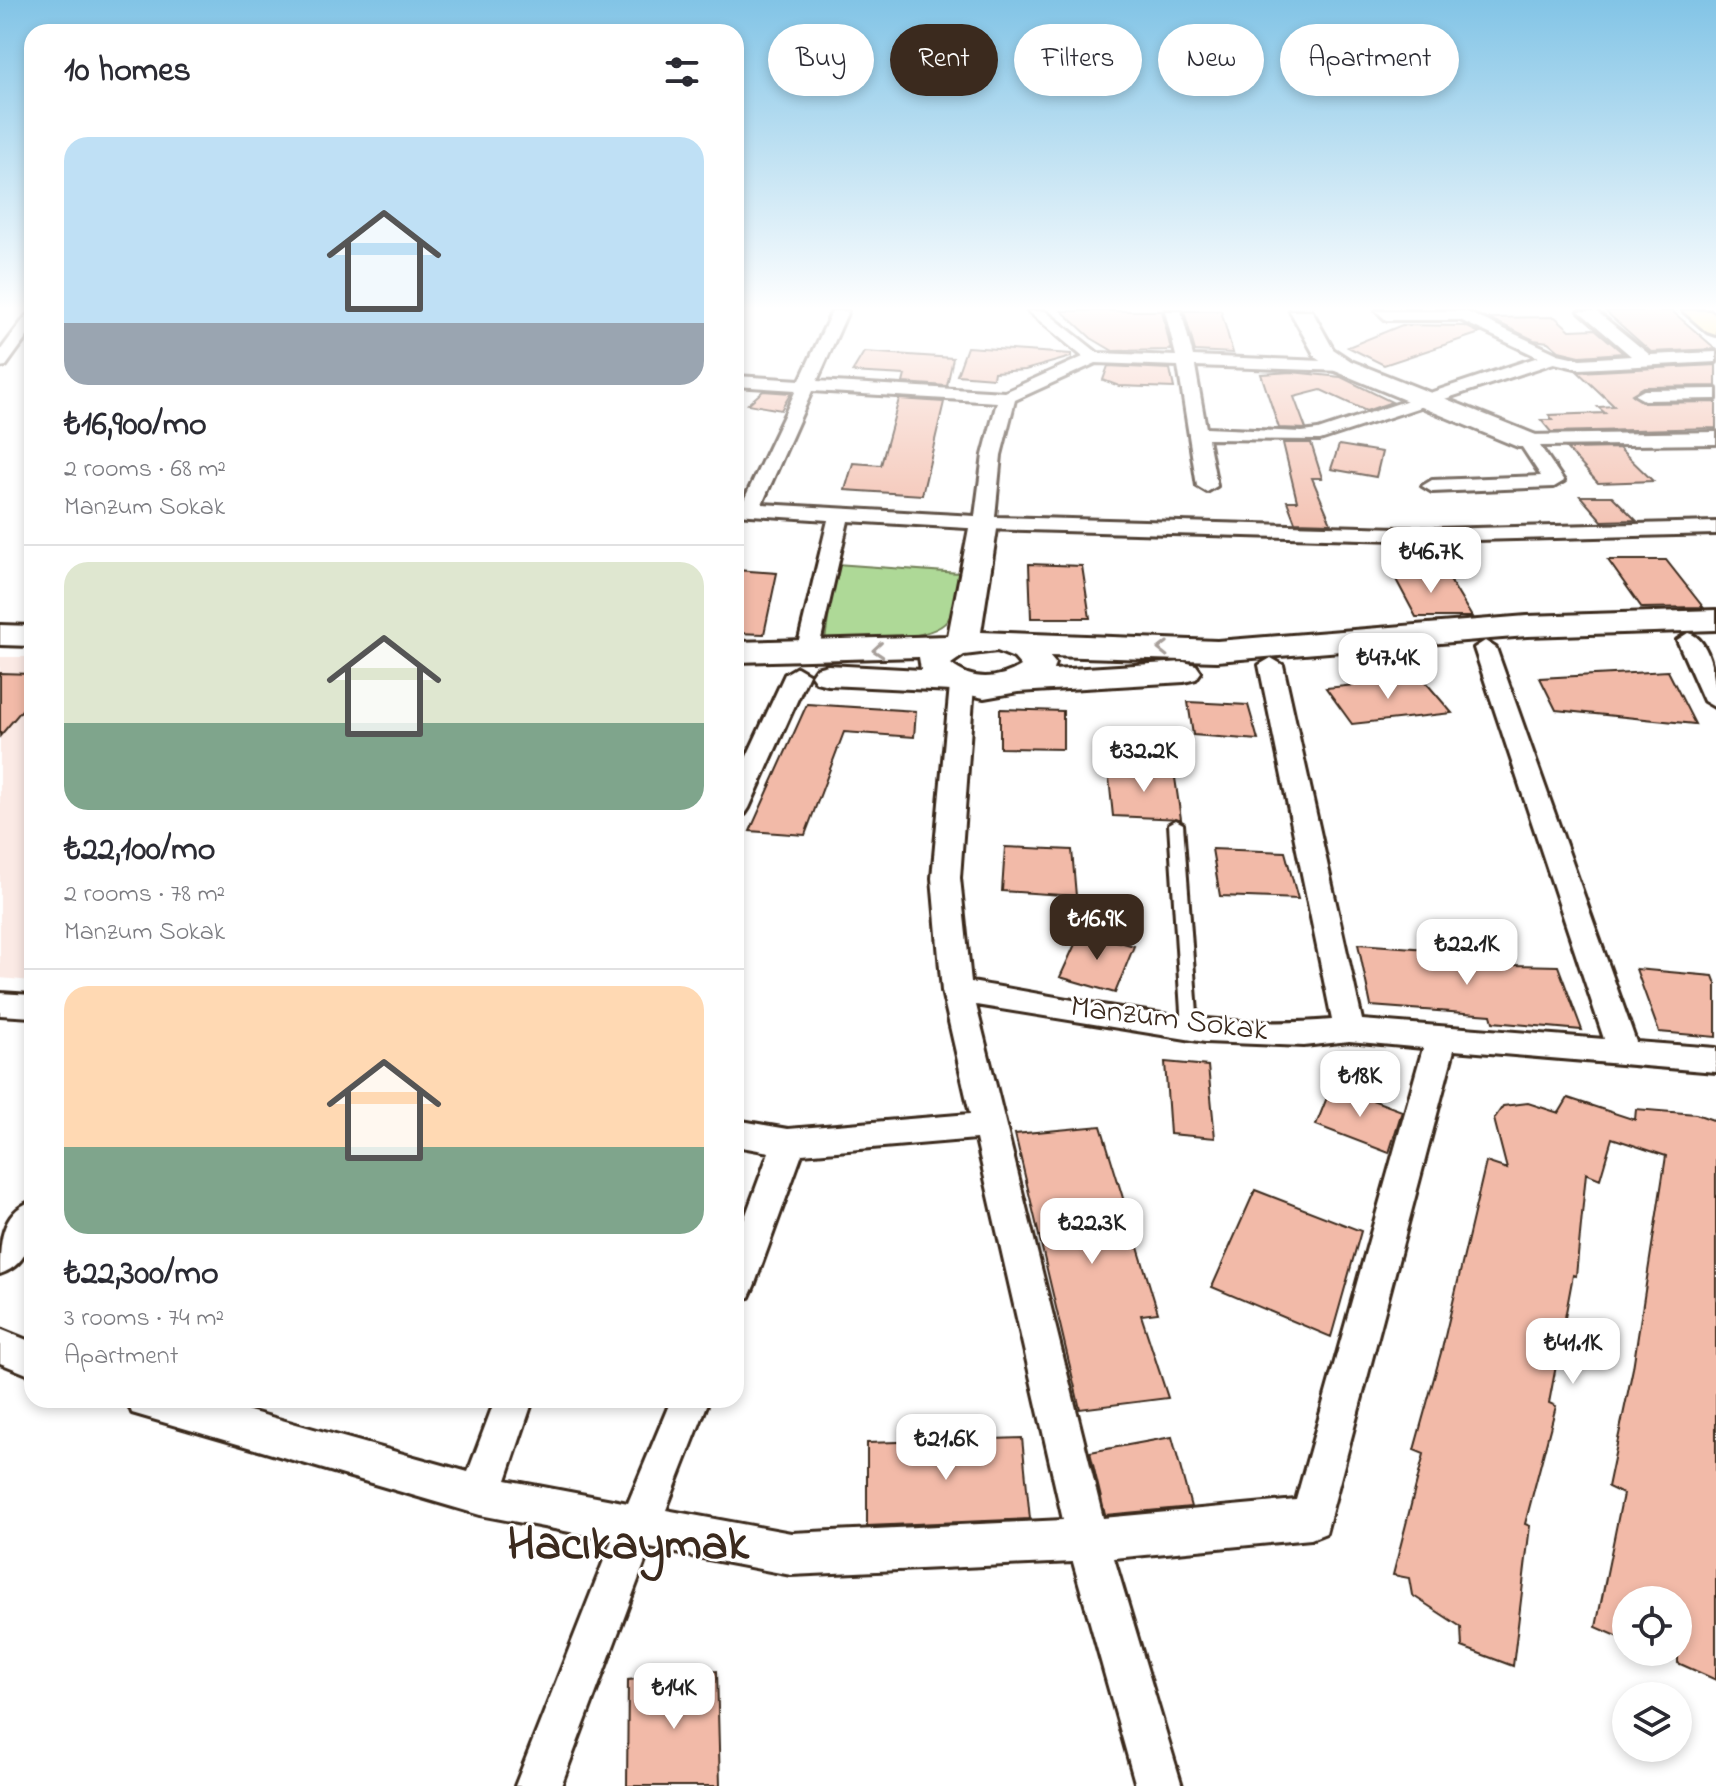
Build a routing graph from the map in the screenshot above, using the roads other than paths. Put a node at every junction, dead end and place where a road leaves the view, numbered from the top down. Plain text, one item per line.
1 (802, 394) edge
2 (963, 394) edge
3 (1013, 394) edge
4 (1191, 394) edge
5 (1414, 394) edge
6 (1435, 394) edge
7 (1668, 394) edge
8 (1644, 395) dead end
9 (1007, 397) junction
10 (1423, 398) junction
11 (1197, 433) junction
12 (1716, 438) edge
13 (1527, 441) junction
14 (1207, 486) dead end
15 (1432, 486) dead end
16 (744, 506) edge
17 (744, 508) edge
18 (839, 517) junction
19 (984, 523) junction
20 (1716, 528) edge
21 (1716, 620) edge
22 (0, 635) edge
23 (24, 636) edge
24 (1702, 640) edge
25 (1007, 643) junction
26 (959, 645) junction
27 (1485, 648) junction
28 (0, 650) edge
29 (24, 651) edge
30 (744, 653) edge
31 (802, 663) junction
32 (1271, 665) junction
33 (744, 671) edge
34 (1016, 682) junction
35 (956, 684) junction
36 (1716, 701) edge
37 (744, 790) edge
38 (1176, 824) dead end
39 (957, 991) junction
40 (0, 1004) edge
41 (24, 1006) edge
42 (1190, 1027) junction
43 (1349, 1030) junction
44 (1442, 1036) junction
45 (1624, 1052) junction
46 (1716, 1060) edge
47 (989, 1125) junction
48 (744, 1134) edge
49 (788, 1142) junction
50 (24, 1227) edge
51 (0, 1259) edge
52 (744, 1266) edge
53 (0, 1346) edge
54 (24, 1356) edge
55 (174, 1408) edge
56 (511, 1408) edge
57 (687, 1408) edge
58 (480, 1495) junction
59 (639, 1528) junction
60 (1088, 1540) junction
61 (538, 1786) edge
62 (1159, 1786) edge

1 - 16 street
2 - 9 street
3 - 9 street
4 - 11 street
5 - 10 street
6 - 10 street
7 - 8 street
9 - 19 street
10 - 11 street
10 - 13 street
11 - 14 street
12 - 13 street
13 - 15 street
17 - 18 street
18 - 19 street
18 - 31 street
19 - 20 street
19 - 25 street
19 - 26 street
21 -> 25 street
22 - 23 street
24 - 27 street
24 - 36 street
25 - 26 street
25 - 34 street
26 -> 31 street
26 - 35 street
27 - 32 street
27 - 45 street
28 - 29 street
30 - 31 street
31 - 33 street
31 - 35 street
31 - 37 street
32 - 34 street
32 - 43 street
34 - 35 street
35 - 39 street
38 - 42 lane
39 - 42 street, Manzum Sokak
39 - 47 street
40 - 41 street
42 - 43 street, Manzum Sokak
43 - 44 street, Manzum Sokak
44 - 45 street, Manzum Sokak
44 - 60 street
45 - 46 street, Manzum Sokak
47 - 49 street
47 - 60 street
48 - 49 street
49 - 52 street
50 - 51 street
53 - 54 street
55 - 58 street
56 - 58 street
57 - 59 street
58 - 59 street
59 - 60 street
59 - 61 street
60 - 62 street

